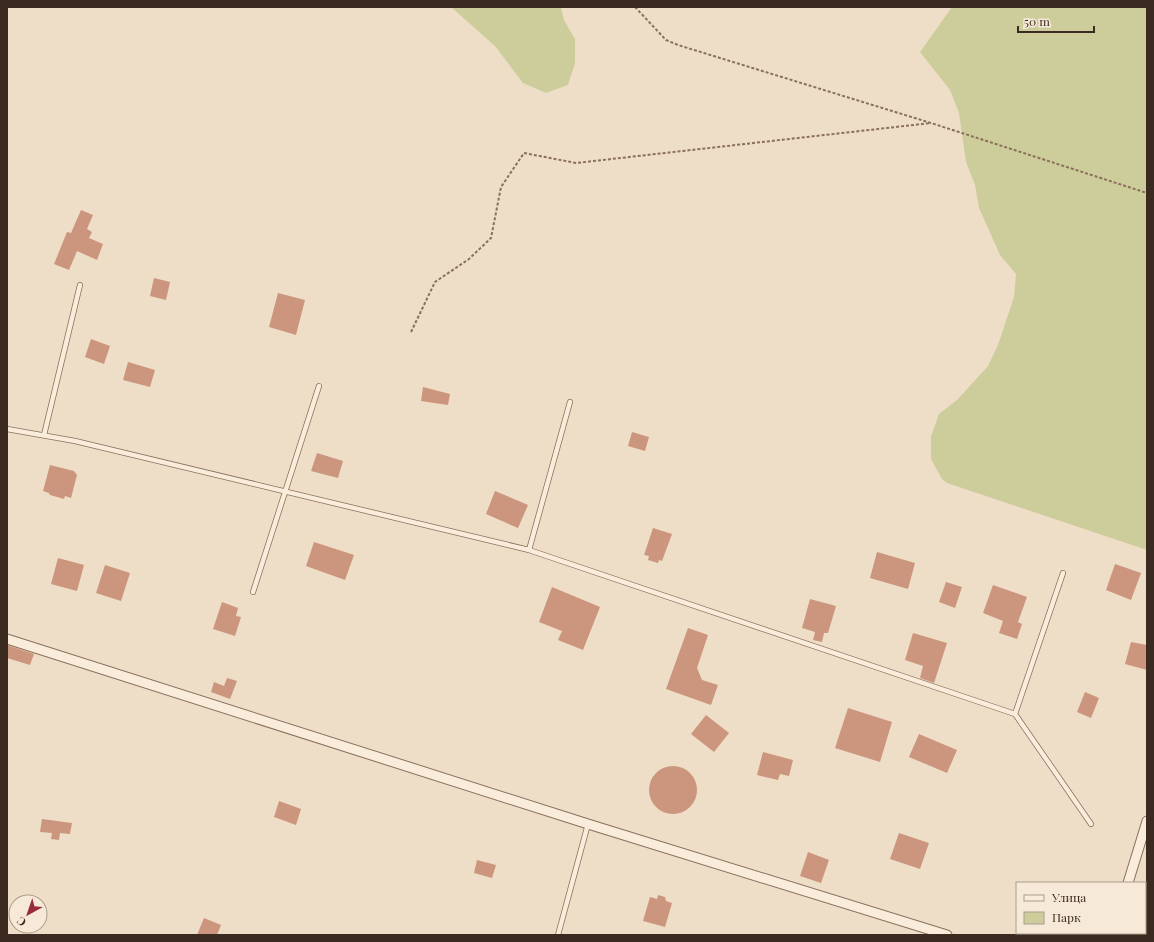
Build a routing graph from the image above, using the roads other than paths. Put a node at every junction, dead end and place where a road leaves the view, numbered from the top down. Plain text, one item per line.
1 (80, 285) dead end
2 (319, 386) dead end
3 (570, 402) dead end
4 (7, 429) edge
5 (44, 435) junction
6 (285, 490) junction
7 (529, 550) junction
8 (1063, 573) dead end
9 (253, 592) dead end
10 (7, 639) edge
11 (1015, 714) junction
12 (1147, 821) edge
13 (588, 824) junction
14 (1091, 824) dead end
15 (1128, 882) edge
16 (558, 935) edge
17 (947, 935) edge

1 - 5 lane
2 - 6 lane
3 - 7 lane
4 - 5 lane
5 - 6 lane
6 - 7 lane
6 - 9 lane
7 - 11 lane
8 - 11 lane
10 - 13 street
11 - 14 lane
12 - 15 street
13 - 16 lane
13 - 17 street

